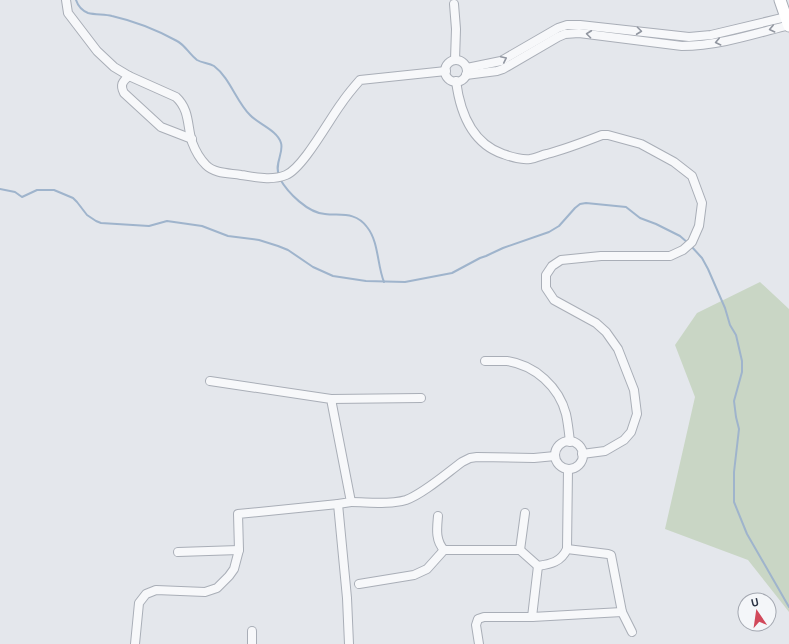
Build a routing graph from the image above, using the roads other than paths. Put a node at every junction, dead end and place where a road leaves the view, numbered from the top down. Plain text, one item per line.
1 (66, 0) edge
2 (780, 0) edge
3 (454, 4) dead end
4 (788, 23) edge
5 (612, 28) junction
6 (610, 37) junction
7 (455, 60) junction
8 (446, 71) junction
9 (466, 72) junction
10 (129, 76) junction
11 (456, 81) junction
12 (192, 139) junction
13 (485, 361) dead end
14 (210, 381) dead end
15 (421, 398) dead end
16 (331, 399) junction
17 (570, 442) junction
18 (582, 454) junction
19 (555, 456) junction
20 (568, 469) junction
21 (351, 502) junction
22 (338, 504) junction
23 (525, 513) dead end
24 (438, 516) dead end
25 (567, 549) junction
26 (239, 550) junction
27 (444, 550) junction
28 (520, 550) junction
29 (178, 552) dead end
30 (538, 566) junction
31 (359, 584) dead end
32 (622, 612) junction
33 (532, 617) junction
34 (252, 631) dead end
35 (632, 632) dead end
36 (135, 644) edge
37 (252, 644) edge
38 (350, 644) edge
39 (478, 644) edge

1 - 10 street
2 - 4 main road
3 - 7 street
5 -> 4 street
4 -> 6 street
5 - 6 street
9 -> 5 street
6 -> 9 street
7 - 8 street
7 - 9 street
8 - 11 street
8 - 12 street
9 - 11 street
10 - 12 street
10 - 12 street
11 - 18 street
13 - 17 street
14 - 16 street
15 - 16 street
16 - 21 street
17 - 18 street
17 - 19 street
18 - 20 street
19 - 20 street
19 - 21 street
20 - 25 street
21 - 22 street
22 - 26 street
22 - 38 street
23 - 28 street
24 - 27 street
25 - 30 street
25 - 32 street
26 - 29 street
26 - 36 street
27 - 28 street
27 - 31 street
28 - 30 street
30 - 33 street
32 - 33 street
32 - 35 street
33 - 39 street
34 - 37 street

